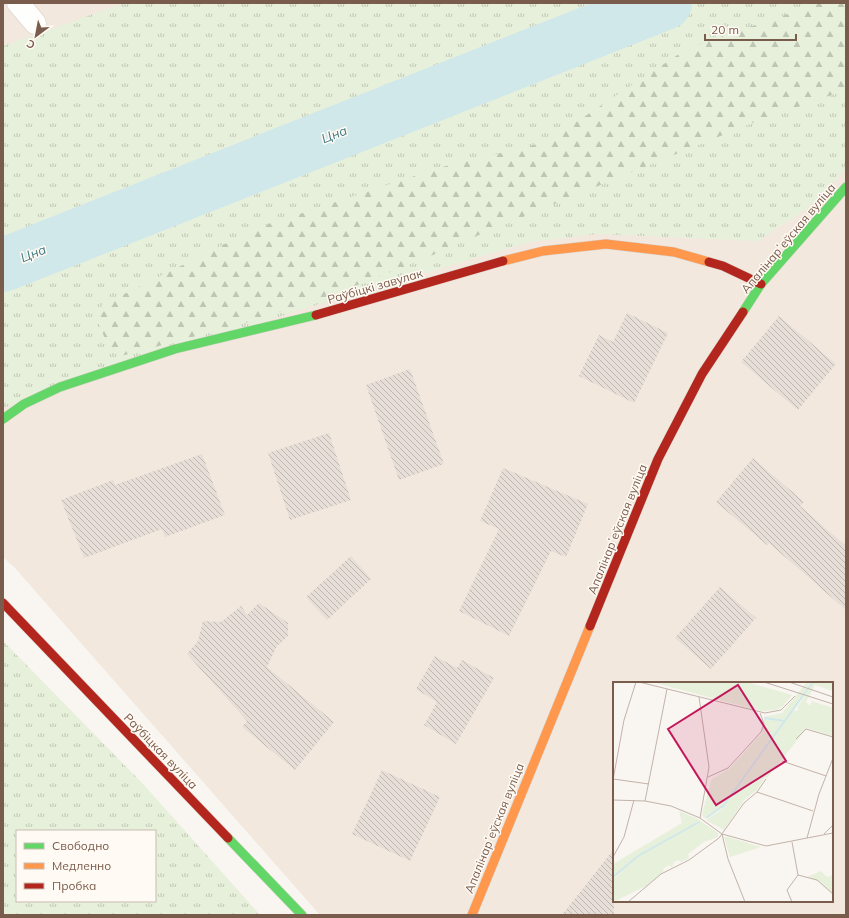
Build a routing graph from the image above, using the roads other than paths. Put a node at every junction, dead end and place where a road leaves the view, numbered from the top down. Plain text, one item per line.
1 (18, 3) edge
2 (35, 23) dead end
3 (846, 187) edge
4 (761, 284) junction
5 (3, 420) edge
6 (3, 603) edge
7 (302, 915) edge
8 (472, 915) edge

1 - 2 street
3 - 4 street, Апалінарʼеўская вуліца
4 - 5 street, Раўбіцкі завулак
4 - 8 street, Апалінарʼеўская вуліца
6 - 7 street, Раўбіцкая вуліца

